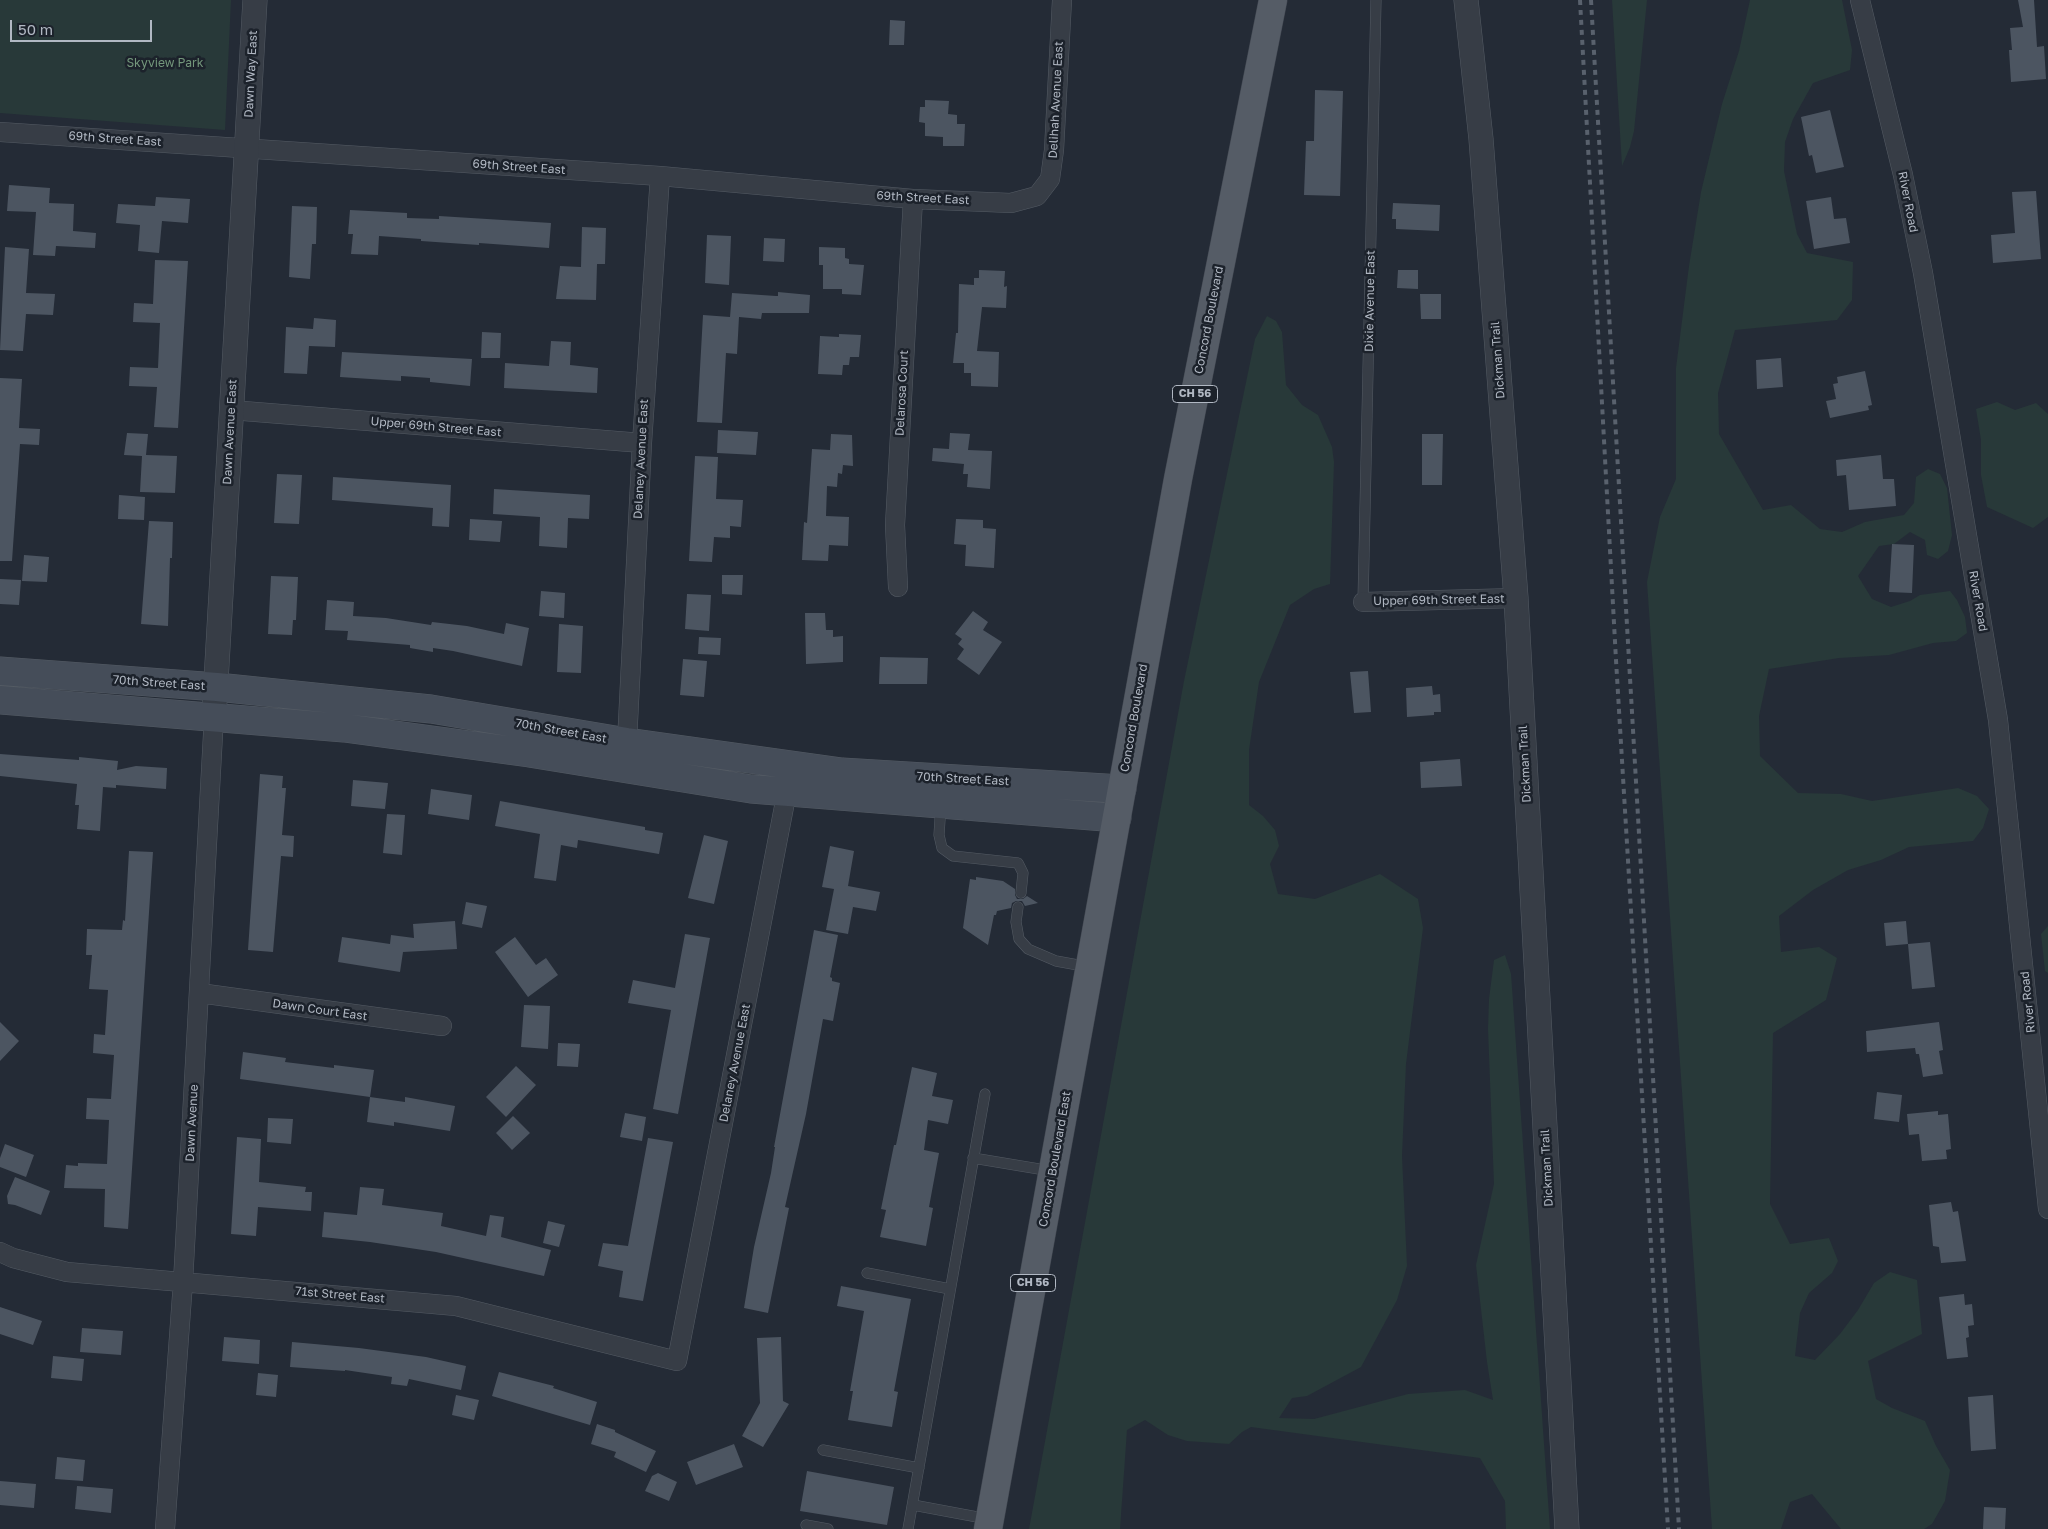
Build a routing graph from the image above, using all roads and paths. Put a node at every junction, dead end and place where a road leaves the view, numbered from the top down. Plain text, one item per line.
1 (255, 0) edge
2 (1062, 0) edge
3 (1273, 0) edge
4 (1376, 0) edge
5 (1466, 0) edge
6 (1860, 0) edge
7 (0, 132) edge
8 (247, 148) junction
9 (660, 176) junction
10 (1037, 196) joint
11 (913, 199) junction
12 (230, 410) junction
13 (642, 443) junction
14 (898, 587) dead end
15 (1516, 598) junction
16 (1363, 602) joint
17 (0, 671) edge
18 (216, 687) junction
19 (0, 700) edge
20 (214, 716) junction
21 (627, 742) junction
22 (790, 766) junction
23 (1122, 789) junction
24 (942, 791) junction
25 (788, 793) junction
26 (1117, 818) junction
27 (1021, 893) dead end
28 (1018, 907) dead end
29 (1090, 967) junction
30 (199, 993) junction
31 (442, 1026) dead end
32 (985, 1094) dead end
33 (974, 1158) junction
34 (1053, 1171) junction
35 (2048, 1209) edge
36 (0, 1252) edge
37 (868, 1273) dead end
38 (183, 1282) junction
39 (950, 1289) junction
40 (677, 1361) joint
41 (823, 1450) dead end
42 (919, 1468) junction
43 (913, 1505) junction
44 (988, 1524) edge
45 (806, 1525) dead end
46 (165, 1529) edge
47 (828, 1529) edge
48 (908, 1529) edge
49 (1567, 1529) edge

1 - 8 street, Dawn Way East
2 - 10 street, Delihah Avenue East
3 - 23 main road, Concord Boulevard / CH 56
4 - 16 lane, Dixie Avenue East
5 - 15 street, Dickman Trail
6 - 35 street, River Road
7 - 8 street, 69th Street East
8 - 9 street, 69th Street East
8 - 12 street, Dawn Avenue East
9 - 11 street, 69th Street East
9 - 13 street, Delaney Avenue East
10 - 11 street, 69th Street East
11 - 14 street, Delarosa Court
12 - 13 street, Upper 69th Street East
12 - 18 street, Dawn Avenue East
13 - 21 street, Delaney Avenue East
15 - 16 street, Upper 69th Street East
15 - 49 street, Dickman Trail
17 - 18 main road, 70th Street East
18 - 20 street, Dawn Avenue East
18 - 21 main road, 70th Street East
19 - 20 main road, 70th Street East
20 - 25 main road, 70th Street East
20 - 30 street, Dawn Avenue
21 - 22 main road, 70th Street East
22 - 24 main road, 70th Street East
22 - 25 street, Delaney Avenue East
23 - 24 main road, 70th Street East
23 - 26 main road, Concord Boulevard East / CH 56
24 - 25 main road, 70th Street East
24 - 26 main road, 70th Street East
24 - 27 lane
25 - 40 street, Delaney Avenue East
26 - 29 main road, Concord Boulevard East / CH 56
28 - 29 lane
29 - 34 main road, Concord Boulevard East / CH 56
30 - 31 street, Dawn Court East
30 - 38 street, Dawn Avenue
32 - 33 lane
33 - 34 lane
33 - 39 lane
34 - 44 main road, Concord Boulevard East / CH 56
36 - 38 street, 71st Street East
37 - 39 lane
38 - 40 street, 71st Street East
38 - 46 street, Dawn Avenue
39 - 42 lane
41 - 42 lane
42 - 43 lane
43 - 44 lane
43 - 48 lane
45 - 47 lane

